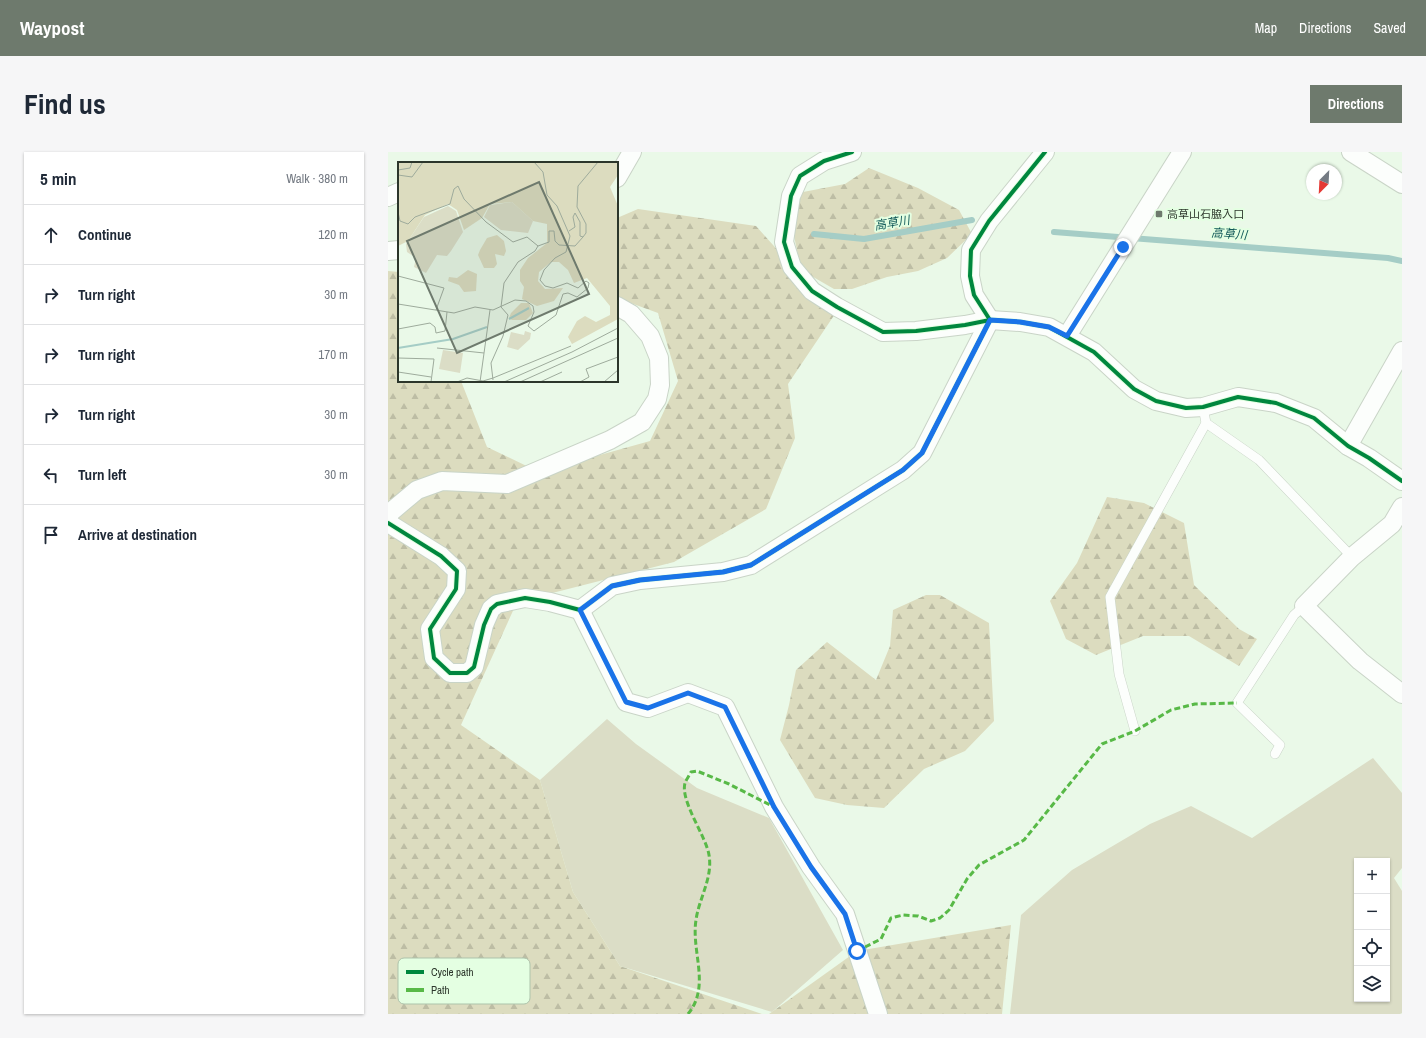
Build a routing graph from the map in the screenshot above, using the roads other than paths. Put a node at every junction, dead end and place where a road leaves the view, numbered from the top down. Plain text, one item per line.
1 (632, 152) edge
2 (852, 152) edge
3 (1045, 152) edge
4 (1182, 152) edge
5 (1351, 152) edge
6 (618, 176) edge
7 (1402, 184) edge
8 (398, 192) edge
9 (388, 197) edge
10 (398, 250) edge
11 (388, 251) edge
12 (618, 307) edge
13 (990, 320) junction
14 (1067, 336) junction
15 (1402, 351) edge
16 (1205, 415) junction
17 (1348, 446) junction
18 (1402, 481) edge
19 (1402, 507) edge
20 (389, 517) edge
21 (1352, 557) junction
22 (1304, 606) junction
23 (580, 610) junction
24 (1402, 694) edge
25 (1134, 731) dead end
26 (1275, 754) dead end
27 (878, 1014) edge

1 - 6 street
2 - 13 street
3 - 13 street
4 - 14 street
5 - 7 street
8 - 9 street
10 - 11 street
12 - 20 street
13 - 14 street
13 - 23 street
14 - 16 street
15 - 17 street
16 - 17 street
16 - 21 lane
16 - 25 lane
17 - 18 street
19 - 21 street
20 - 23 street
21 - 22 street
22 - 24 street
22 - 26 lane
23 - 27 street

